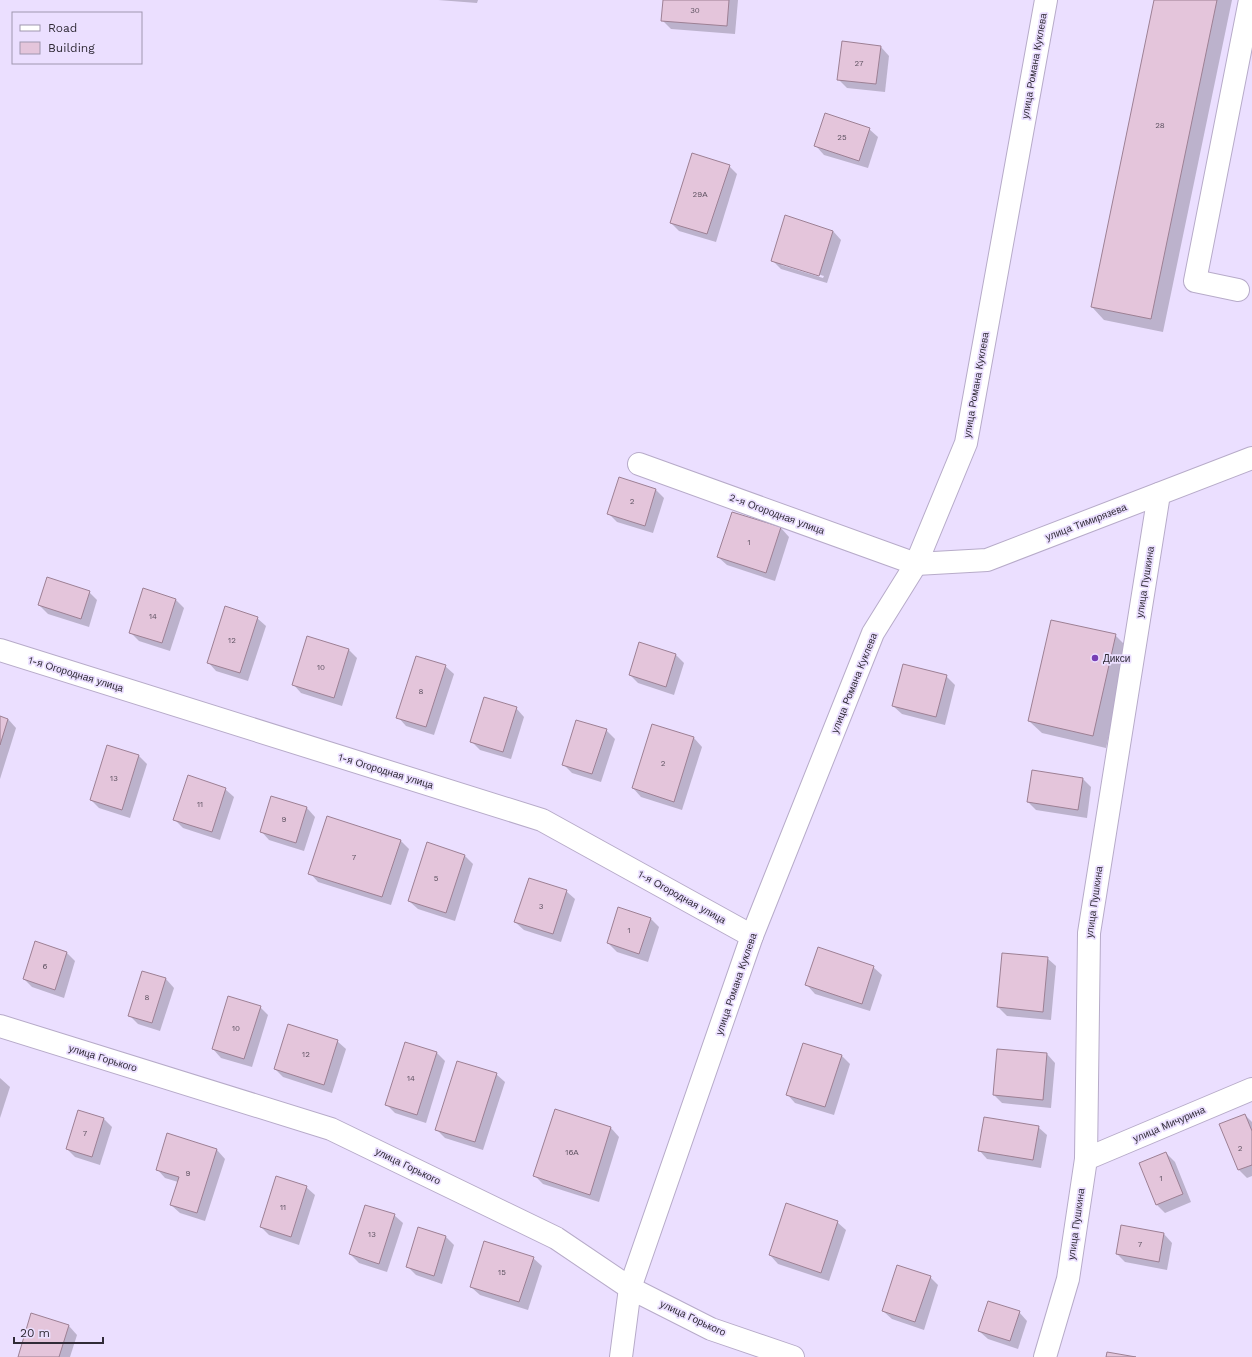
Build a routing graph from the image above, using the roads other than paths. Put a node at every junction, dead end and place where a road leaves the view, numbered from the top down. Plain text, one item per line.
1 (1046, 0) edge
2 (1250, 5) edge
3 (1238, 290) dead end
4 (1252, 458) edge
5 (639, 464) dead end
6 (1159, 494) junction
7 (916, 564) junction
8 (0, 650) edge
9 (752, 936) junction
10 (0, 1026) edge
11 (1252, 1089) edge
12 (1086, 1159) junction
13 (630, 1288) junction
14 (621, 1357) edge
15 (793, 1357) edge
16 (1045, 1357) edge

1 - 7 street, улица Романа Куклева
2 - 3 street
4 - 6 street, улица Тимирязева
5 - 7 street, 2-я Огородная улица
6 - 7 street, улица Тимирязева
6 - 12 street, улица Пушкина
7 - 9 street, улица Романа Куклева
8 - 9 street, 1-я Огородная улица
9 - 13 street, улица Романа Куклева
10 - 13 street, улица Горького
11 - 12 street, улица Мичурина
12 - 16 street, улица Пушкина
13 - 14 street, улица Романа Куклева
13 - 15 street, улица Горького

